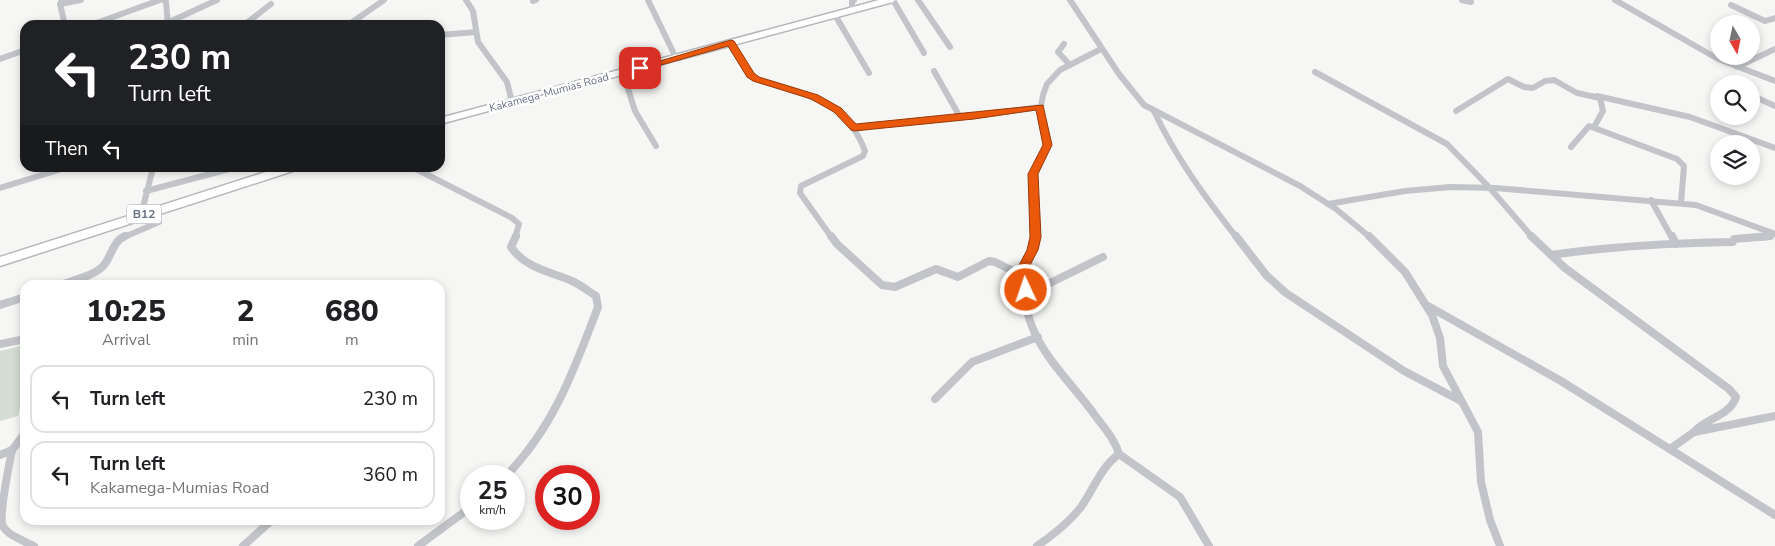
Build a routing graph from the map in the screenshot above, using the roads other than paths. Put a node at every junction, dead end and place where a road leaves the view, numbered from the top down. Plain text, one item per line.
1 (81, 0) edge
2 (160, 0) edge
3 (164, 0) edge
4 (217, 0) edge
5 (384, 0) edge
6 (466, 0) edge
7 (648, 0) edge
8 (891, 0) edge
9 (918, 0) edge
10 (1070, 0) edge
11 (1462, 0) edge
12 (1615, 0) edge
13 (61, 2) edge
14 (1471, 2) dead end
15 (852, 3) edge
16 (271, 4) dead end
17 (1731, 5) dead end
18 (835, 15) junction
19 (1774, 19) edge
20 (64, 20) edge
21 (105, 20) edge
22 (167, 20) edge
23 (175, 20) edge
24 (250, 20) edge
25 (355, 20) edge
26 (476, 32) junction
27 (445, 35) edge
28 (731, 43) junction
29 (1064, 44) dead end
30 (950, 47) dead end
31 (1101, 49) junction
32 (1775, 49) edge
33 (20, 52) edge
34 (924, 53) dead end
35 (676, 58) junction
36 (0, 59) edge
37 (1070, 65) junction
38 (1737, 67) junction
39 (934, 71) dead end
40 (1315, 72) dead end
41 (623, 73) junction
42 (869, 73) dead end
43 (1775, 81) edge
44 (1597, 96) junction
45 (1760, 99) edge
46 (512, 102) junction
47 (1775, 106) edge
48 (1040, 107) junction
49 (1154, 111) junction
50 (1456, 111) dead end
51 (960, 117) junction
52 (445, 120) edge
53 (854, 128) junction
54 (1594, 128) junction
55 (656, 146) dead end
56 (1571, 147) dead end
57 (1775, 148) edge
58 (52, 172) edge
59 (152, 172) edge
60 (217, 172) edge
61 (276, 172) edge
62 (421, 172) edge
63 (1489, 187) junction
64 (0, 188) edge
65 (146, 190) junction
66 (1651, 200) junction
67 (1681, 203) junction
68 (1328, 204) junction
69 (141, 215) junction
70 (159, 222) dead end
71 (1774, 233) edge
72 (1676, 244) junction
73 (1551, 255) junction
74 (1103, 257) dead end
75 (0, 262) edge
76 (1023, 276) junction
77 (73, 280) edge
78 (1026, 290) junction
79 (20, 299) edge
80 (0, 305) edge
81 (1427, 306) junction
82 (1038, 337) junction
83 (20, 340) edge
84 (0, 344) edge
85 (935, 399) dead end
86 (1463, 402) junction
87 (1775, 416) edge
88 (1694, 432) junction
89 (20, 440) edge
90 (1670, 449) junction
91 (12, 450) junction
92 (1120, 454) junction
93 (0, 456) edge
94 (516, 465) edge
95 (1775, 515) edge
96 (460, 516) edge
97 (266, 525) edge
98 (34, 546) edge
99 (243, 546) edge
100 (418, 546) edge
101 (1037, 546) edge
102 (1209, 546) edge
103 (1500, 546) edge

1 - 13 street
2 - 21 street
3 - 22 street
4 - 23 street
5 - 25 street
6 - 26 street
7 - 35 street
8 - 15 highway, Kakamega-Mumias Road
8 - 34 street
9 - 30 street
10 - 31 street
11 - 14 street
12 - 38 street
13 - 20 street
15 - 18 highway, Kakamega-Mumias Road
16 - 24 street
17 - 19 street
18 - 28 highway, Kakamega-Mumias Road
18 - 42 street
26 - 27 street
26 - 46 street
28 - 35 highway, Kakamega-Mumias Road
28 - 53 street
29 - 37 street
31 - 37 street
31 - 49 street
32 - 38 street
33 - 36 street
35 - 41 highway, Kakamega-Mumias Road
37 - 48 street
38 - 43 street
39 - 51 street
40 - 63 street
41 - 46 highway, Kakamega-Mumias Road
41 - 55 street
44 - 50 street
44 - 54 street
44 - 57 street
45 - 47 street
46 - 52 highway, Kakamega-Mumias Road
48 - 51 street
48 - 76 street
49 - 68 street
49 - 86 street
51 - 53 street
53 - 76 street
54 - 56 street
54 - 67 street
58 - 64 street
59 - 65 street
60 - 65 street
61 - 69 highway, B12
62 - 94 street
63 - 66 street
63 - 68 street
63 - 73 street
65 - 69 street
66 - 67 street
66 - 72 street
67 - 71 street
68 - 81 street
69 - 75 highway, B12
70 - 77 street
71 - 72 street
72 - 73 street
73 - 88 street
74 - 78 street
76 - 78 street
78 - 82 street
79 - 80 street
81 - 86 street
81 - 90 street
82 - 85 street
82 - 92 street
83 - 84 street
86 - 103 street
87 - 88 street
88 - 90 street
89 - 91 street
90 - 95 street
91 - 93 street
91 - 98 street
92 - 101 street
92 - 102 street
96 - 100 street
97 - 99 street

